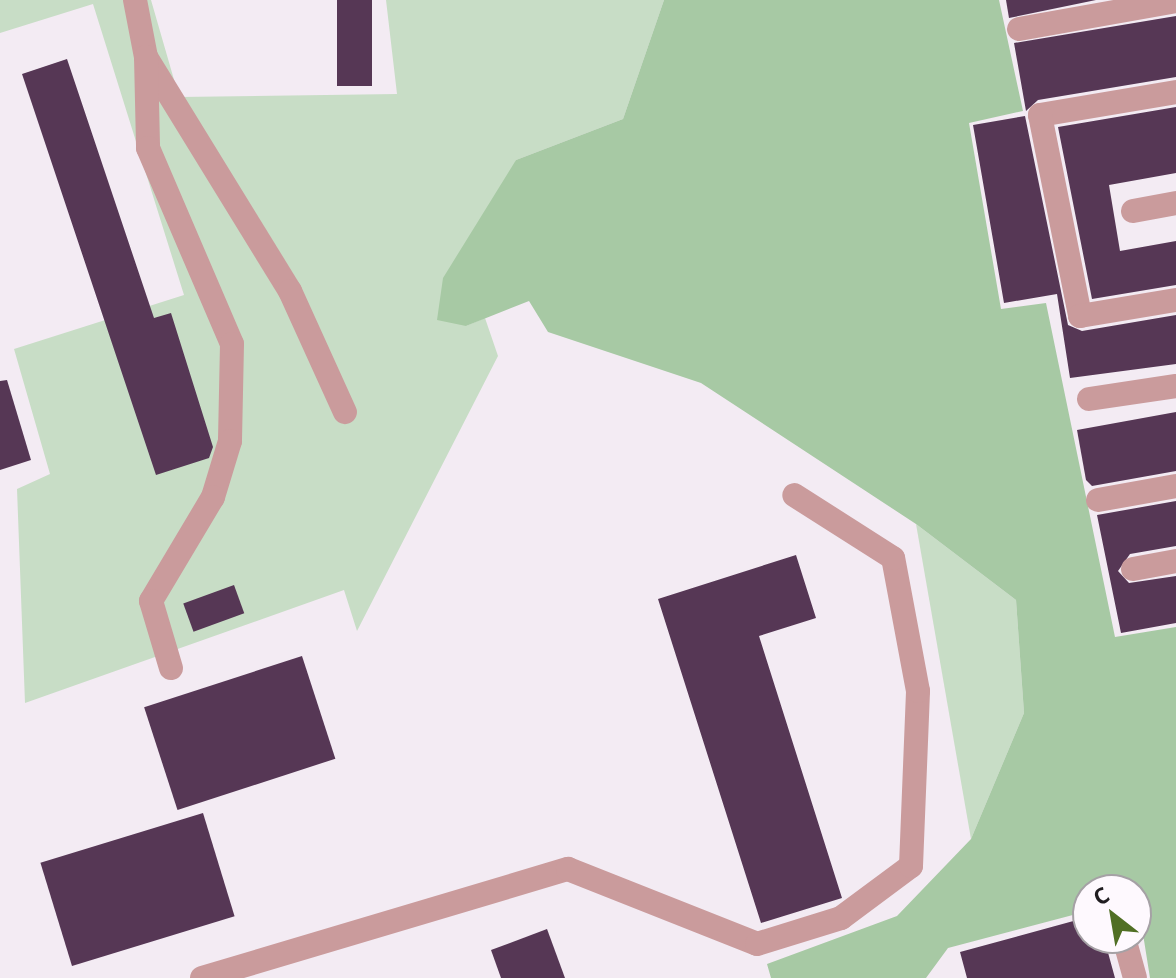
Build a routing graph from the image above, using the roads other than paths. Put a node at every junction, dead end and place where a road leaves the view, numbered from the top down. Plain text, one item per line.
1 (135, 0) edge
2 (1176, 1) edge
3 (1019, 29) dead end
4 (146, 57) junction
5 (1176, 92) edge
6 (1176, 203) edge
7 (1133, 211) dead end
8 (1176, 300) edge
9 (1176, 386) edge
10 (1089, 399) dead end
11 (345, 412) dead end
12 (1176, 486) edge
13 (794, 495) dead end
14 (1098, 500) dead end
15 (1176, 561) edge
16 (1133, 569) dead end
17 (171, 668) dead end
18 (1128, 954) edge
19 (202, 978) edge
20 (1135, 978) edge

1 - 4 street
2 - 3 street
4 - 11 street
4 - 17 street
5 - 8 street
6 - 7 street
9 - 10 street
12 - 14 street
13 - 19 street
15 - 16 street
18 - 20 street

